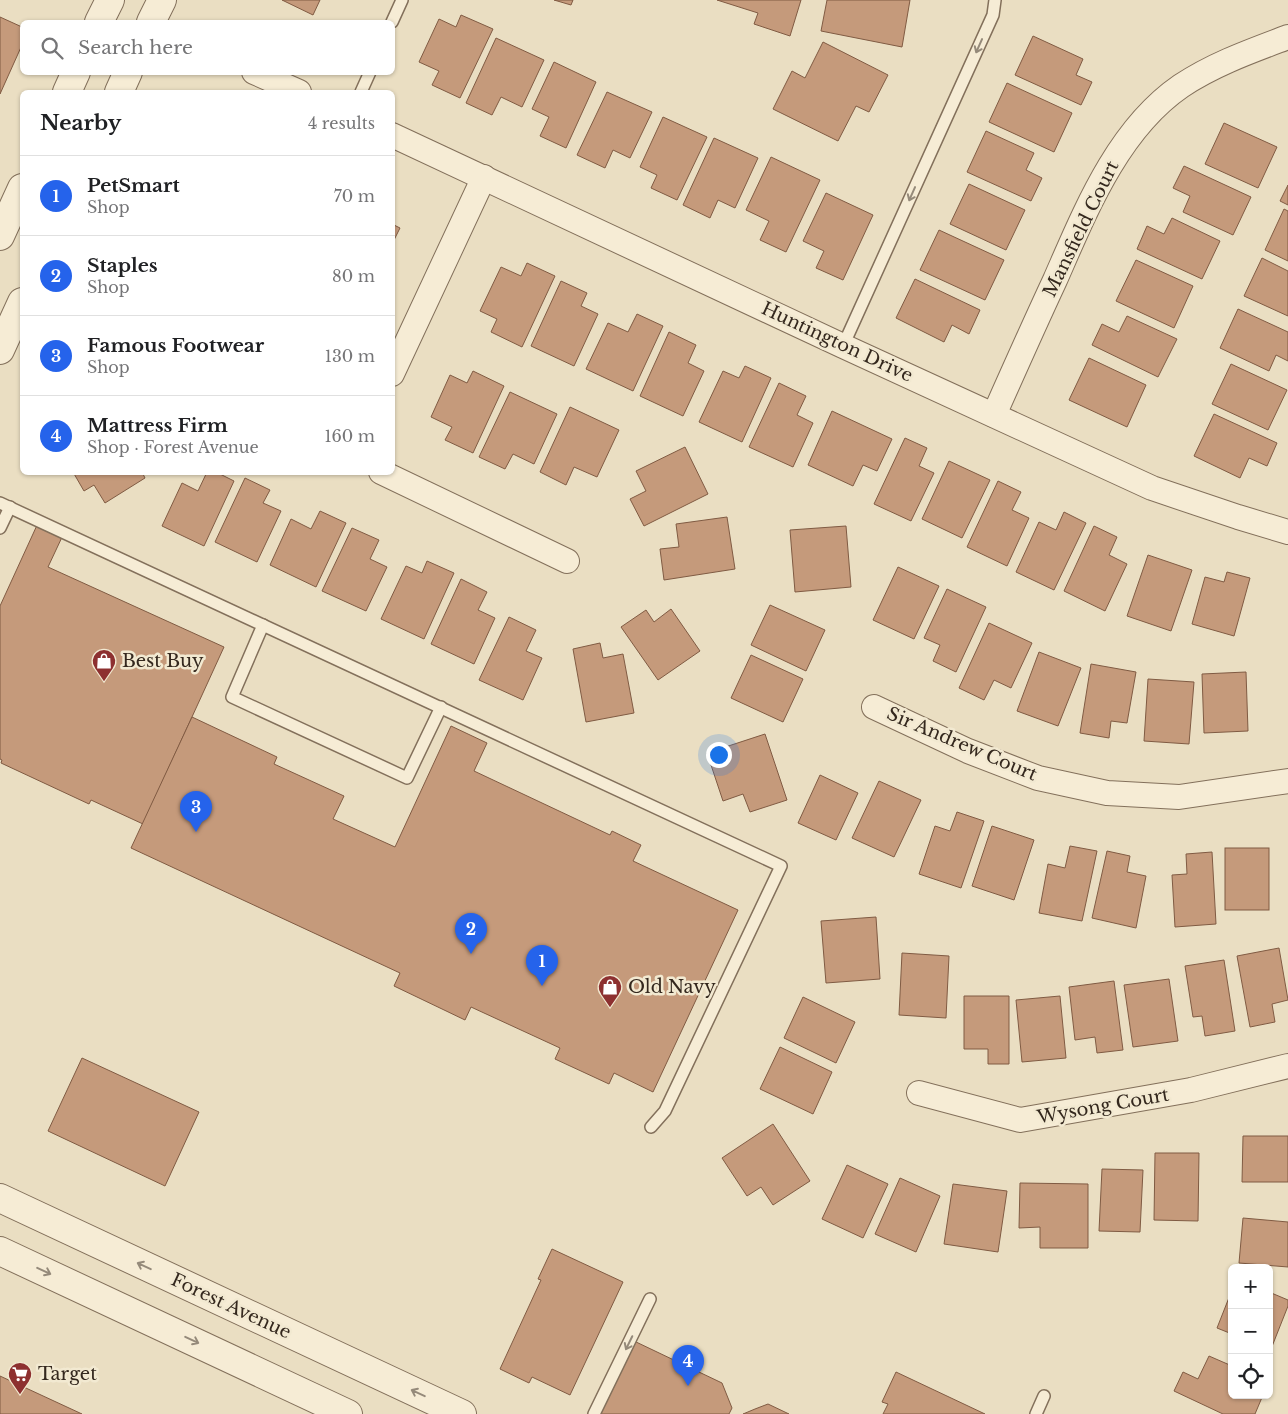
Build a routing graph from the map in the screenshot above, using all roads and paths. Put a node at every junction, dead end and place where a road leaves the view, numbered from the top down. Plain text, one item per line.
1 (110, 0) edge
2 (162, 0) edge
3 (402, 0) edge
4 (995, 0) edge
5 (100, 20) edge
6 (152, 20) edge
7 (393, 20) edge
8 (1288, 37) edge
9 (75, 75) edge
10 (127, 75) edge
11 (261, 75) edge
12 (369, 75) edge
13 (68, 90) edge
14 (120, 90) edge
15 (294, 90) edge
16 (362, 90) edge
17 (395, 136) edge
18 (484, 177) junction
19 (20, 192) edge
20 (0, 236) edge
21 (20, 306) edge
22 (843, 346) junction
23 (0, 350) edge
24 (395, 368) edge
25 (994, 415) junction
26 (387, 475) edge
27 (5, 505) edge
28 (0, 528) edge
29 (1288, 532) edge
30 (567, 561) dead end
31 (263, 625) junction
32 (441, 707) junction
33 (874, 707) dead end
34 (1288, 781) edge
35 (1288, 1066) edge
36 (918, 1093) dead end
37 (651, 1127) dead end
38 (0, 1198) edge
39 (0, 1251) edge
40 (650, 1299) dead end
41 (1044, 1396) dead end
42 (348, 1414) edge
43 (462, 1414) edge
44 (594, 1414) edge
45 (1036, 1414) edge

1 - 5 street
2 - 6 street
3 - 7 lane
4 -> 22 lane
8 - 25 street, Mansfield Court
9 - 13 street
10 - 14 street
11 - 15 street
12 - 16 lane
17 - 18 street, Huntington Drive
18 - 22 street, Huntington Drive
18 - 24 street
19 - 20 street
21 - 23 street
22 - 25 street, Huntington Drive
25 - 29 street, Huntington Drive
26 - 30 street
27 - 28 lane
27 - 31 lane
31 - 32 lane
31 - 32 lane
32 - 37 lane
33 - 34 street, Sir Andrew Court
35 - 36 street, Wysong Court
43 -> 38 street, Forest Avenue
39 -> 42 street
40 -> 44 lane
41 - 45 lane

